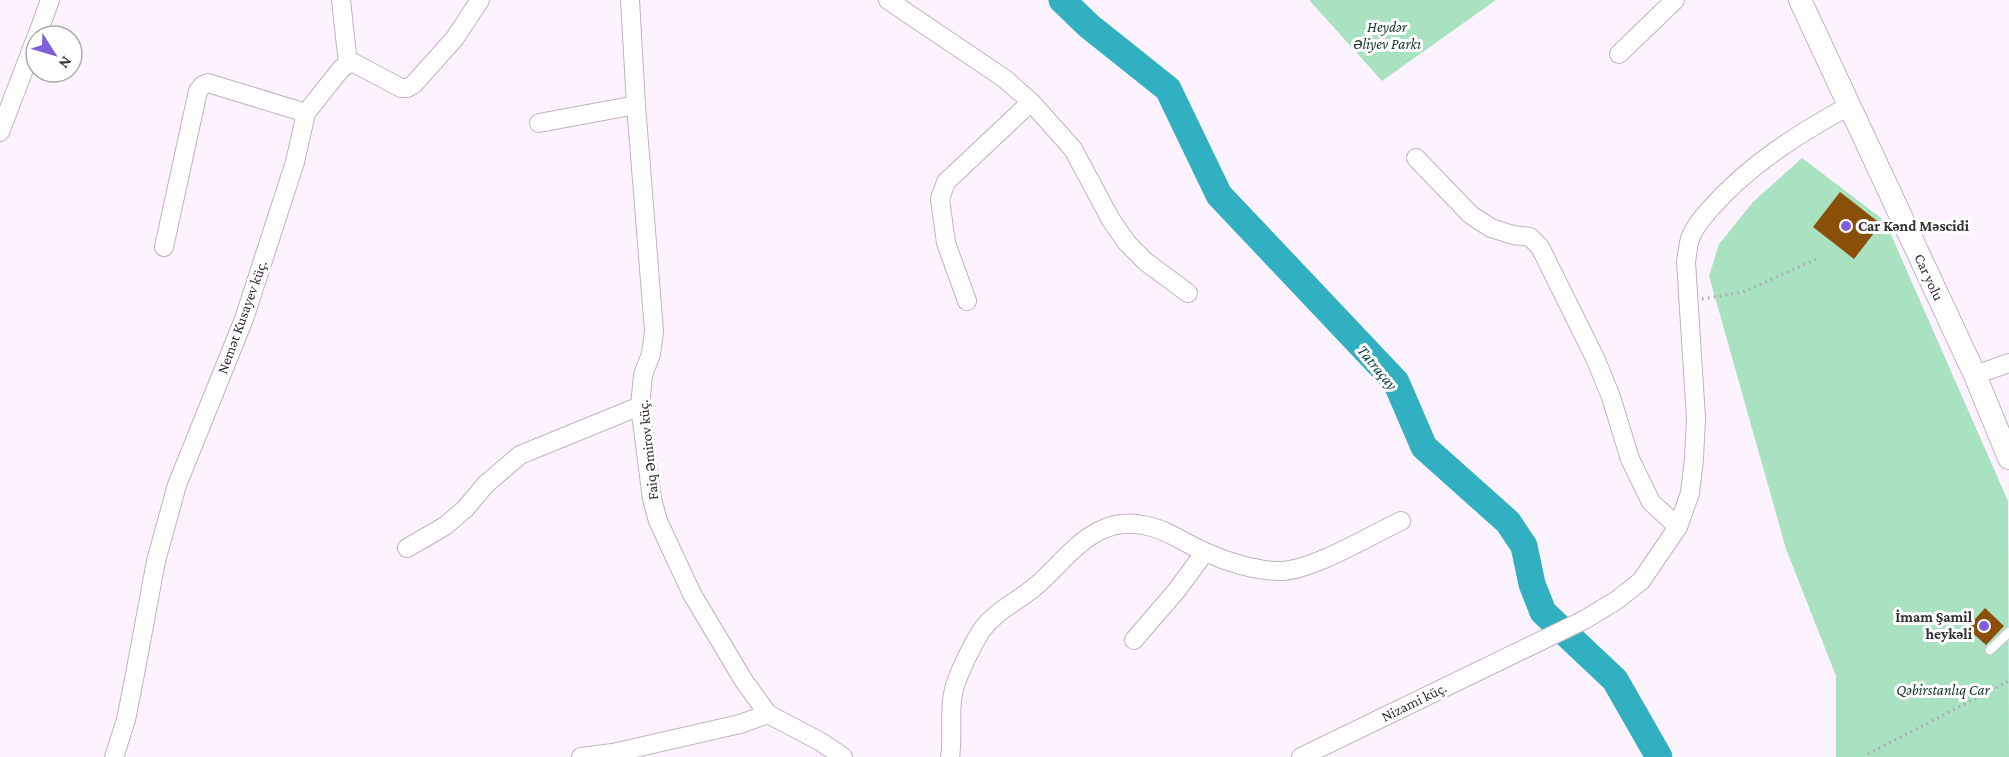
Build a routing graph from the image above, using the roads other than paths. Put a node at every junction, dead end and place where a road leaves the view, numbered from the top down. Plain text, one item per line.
1 (49, 0) edge
2 (341, 0) edge
3 (480, 0) edge
4 (630, 0) edge
5 (888, 0) edge
6 (1675, 0) edge
7 (1800, 0) edge
8 (41, 24) edge
9 (1618, 54) dead end
10 (348, 64) junction
11 (24, 69) edge
12 (1031, 102) junction
13 (636, 105) junction
14 (1849, 106) junction
15 (306, 113) junction
16 (538, 123) dead end
17 (0, 132) edge
18 (1416, 158) dead end
19 (164, 247) dead end
20 (1188, 294) dead end
21 (967, 301) dead end
22 (2009, 363) edge
23 (1975, 375) junction
24 (640, 406) junction
25 (2009, 458) edge
26 (1401, 521) dead end
27 (1678, 527) junction
28 (407, 548) dead end
29 (1205, 552) junction
30 (2009, 632) edge
31 (1134, 640) dead end
32 (1990, 650) dead end
33 (768, 714) junction
34 (114, 757) edge
35 (581, 757) edge
36 (843, 757) edge
37 (950, 757) edge
38 (1301, 757) edge

1 - 8 street
2 - 10 street
3 - 10 street
4 - 13 street, Faiq Əmirov küç.
5 - 12 street
6 - 9 street
7 - 14 street, Car yolu
10 - 15 street, Nemət Kusayev küç.
11 - 17 street
12 - 20 street
12 - 21 street
13 - 16 street
13 - 24 street, Faiq Əmirov küç.
14 - 23 street, Car yolu
14 - 27 street, Nizami küç.
15 - 19 street
15 - 34 street, Nemət Kusayev küç.
18 - 27 street
22 - 23 street
23 - 25 street, Car yolu
24 - 28 street
24 - 33 street, Faiq Əmirov küç.
26 - 29 street
27 - 38 street, Nizami küç.
29 - 31 street
29 - 37 street
30 - 32 lane
33 - 35 street
33 - 36 street, Faiq Əmirov küç.

